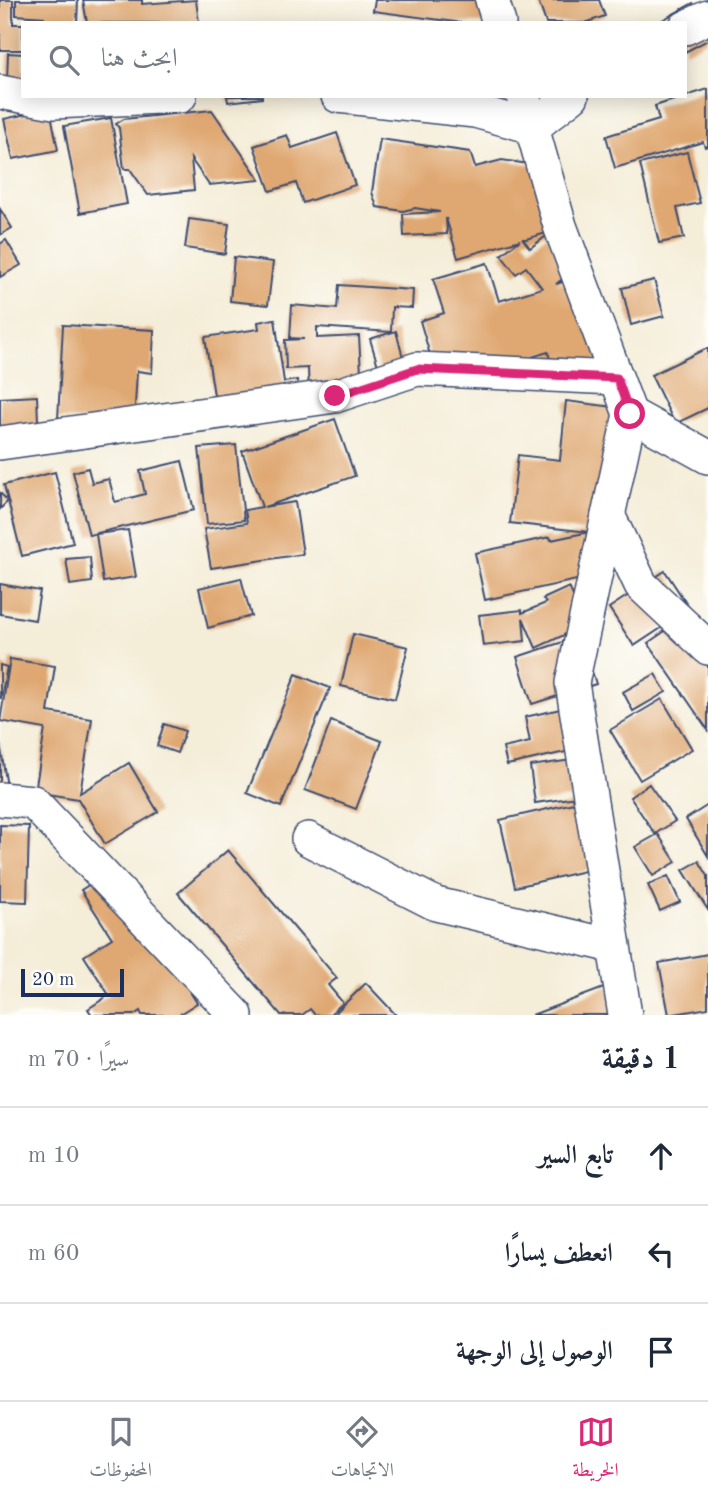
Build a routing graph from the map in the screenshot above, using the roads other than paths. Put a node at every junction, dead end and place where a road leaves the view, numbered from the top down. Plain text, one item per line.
1 (492, 0) edge
2 (708, 17) edge
3 (498, 21) edge
4 (687, 27) edge
5 (0, 92) edge
6 (21, 96) edge
7 (32, 98) edge
8 (138, 98) edge
9 (356, 98) edge
10 (566, 98) edge
11 (528, 112) edge
12 (617, 378) junction
13 (630, 414) junction
14 (0, 443) edge
15 (708, 457) edge
16 (608, 515) junction
17 (708, 649) edge
18 (0, 799) edge
19 (308, 839) dead end
20 (613, 946) junction
21 (236, 1015) edge
22 (625, 1015) edge

1 - 3 street
2 - 4 street
5 - 6 street
7 - 8 street
9 - 11 street
10 - 11 street
11 - 12 street
12 - 13 street
12 - 14 street
13 - 15 street
13 - 16 street
16 - 17 street
16 - 20 street
18 - 21 street
19 - 20 street
20 - 22 street

